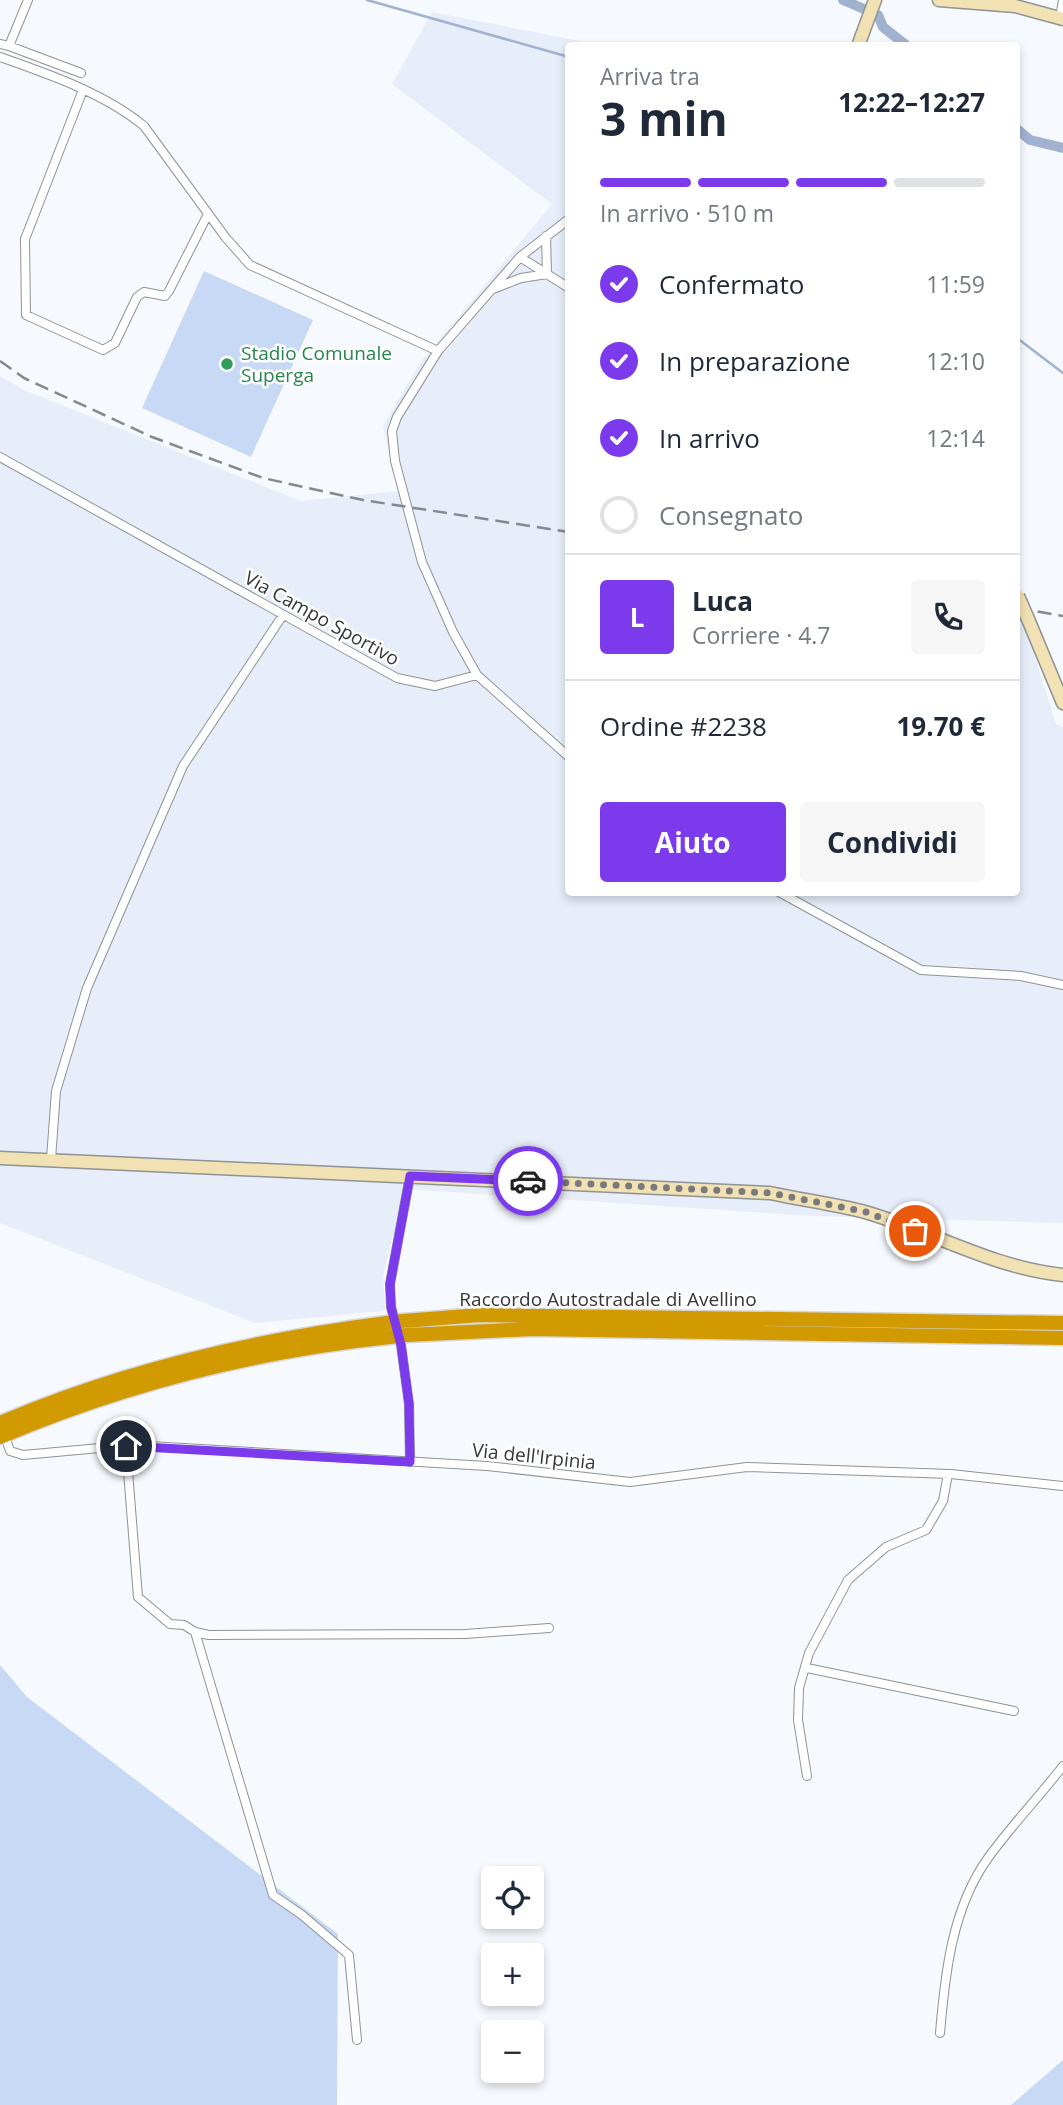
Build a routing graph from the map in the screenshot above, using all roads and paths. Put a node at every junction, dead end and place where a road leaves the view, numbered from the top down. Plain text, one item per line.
1 (28, 0) edge
2 (875, 0) edge
3 (939, 0) edge
4 (1063, 0) edge
5 (1061, 18) edge
6 (859, 42) edge
7 (4, 45) edge
8 (0, 57) edge
9 (81, 73) dead end
10 (83, 90) junction
11 (208, 214) junction
12 (565, 222) edge
13 (546, 236) junction
14 (520, 257) junction
15 (547, 274) junction
16 (565, 285) edge
17 (489, 291) junction
18 (438, 351) junction
19 (0, 457) edge
20 (1020, 602) edge
21 (283, 615) junction
22 (477, 675) junction
23 (1063, 703) edge
24 (565, 753) edge
25 (786, 896) edge
26 (1063, 985) edge
27 (0, 1158) edge
28 (51, 1159) junction
29 (410, 1176) junction
30 (1063, 1275) edge
31 (1063, 1324) edge
32 (405, 1328) junction
33 (389, 1330) junction
34 (1063, 1338) edge
35 (0, 1423) edge
36 (3, 1440) edge
37 (126, 1446) junction
38 (410, 1462) junction
39 (948, 1474) junction
40 (1063, 1486) edge
41 (549, 1628) dead end
42 (195, 1632) junction
43 (807, 1668) junction
44 (1014, 1712) dead end
45 (1063, 1766) edge
46 (807, 1776) dead end
47 (940, 2033) dead end
48 (357, 2039) dead end

1 - 7 street
2 - 6 street
3 - 5 street
4 - 5 street
7 - 9 street
8 - 10 street
10 - 11 street
10 - 11 street
11 - 18 street
12 - 13 street
13 - 14 street
13 - 15 street
14 - 15 street
14 - 17 street
15 - 16 street
15 - 17 street
17 - 18 street
18 - 22 street
19 - 21 street, Via Campo Sportivo
20 - 23 street, bridge
21 - 22 street, Via Campo Sportivo
21 - 28 street
22 - 24 street
25 - 26 street
27 - 28 street
28 - 29 street
29 - 30 street
29 - 38 street
31 - 32 highway, Raccordo Autostradale di Avellino
32 - 33 highway, Raccordo Autostradale di Avellino, bridge
32 - 34 highway, Raccordo Autostradale di Avellino
33 - 35 highway, Raccordo Autostradale di Avellino
33 - 36 highway, Raccordo Autostradale di Avellino
36 - 37 street, Via dell'Irpinia
37 - 38 street, Via dell'Irpinia
37 - 42 street
38 - 39 street, Via dell'Irpinia
39 - 40 street, Via dell'Irpinia
39 - 43 street
41 - 42 street
42 - 48 street
43 - 44 street
43 - 46 street
45 - 47 street

